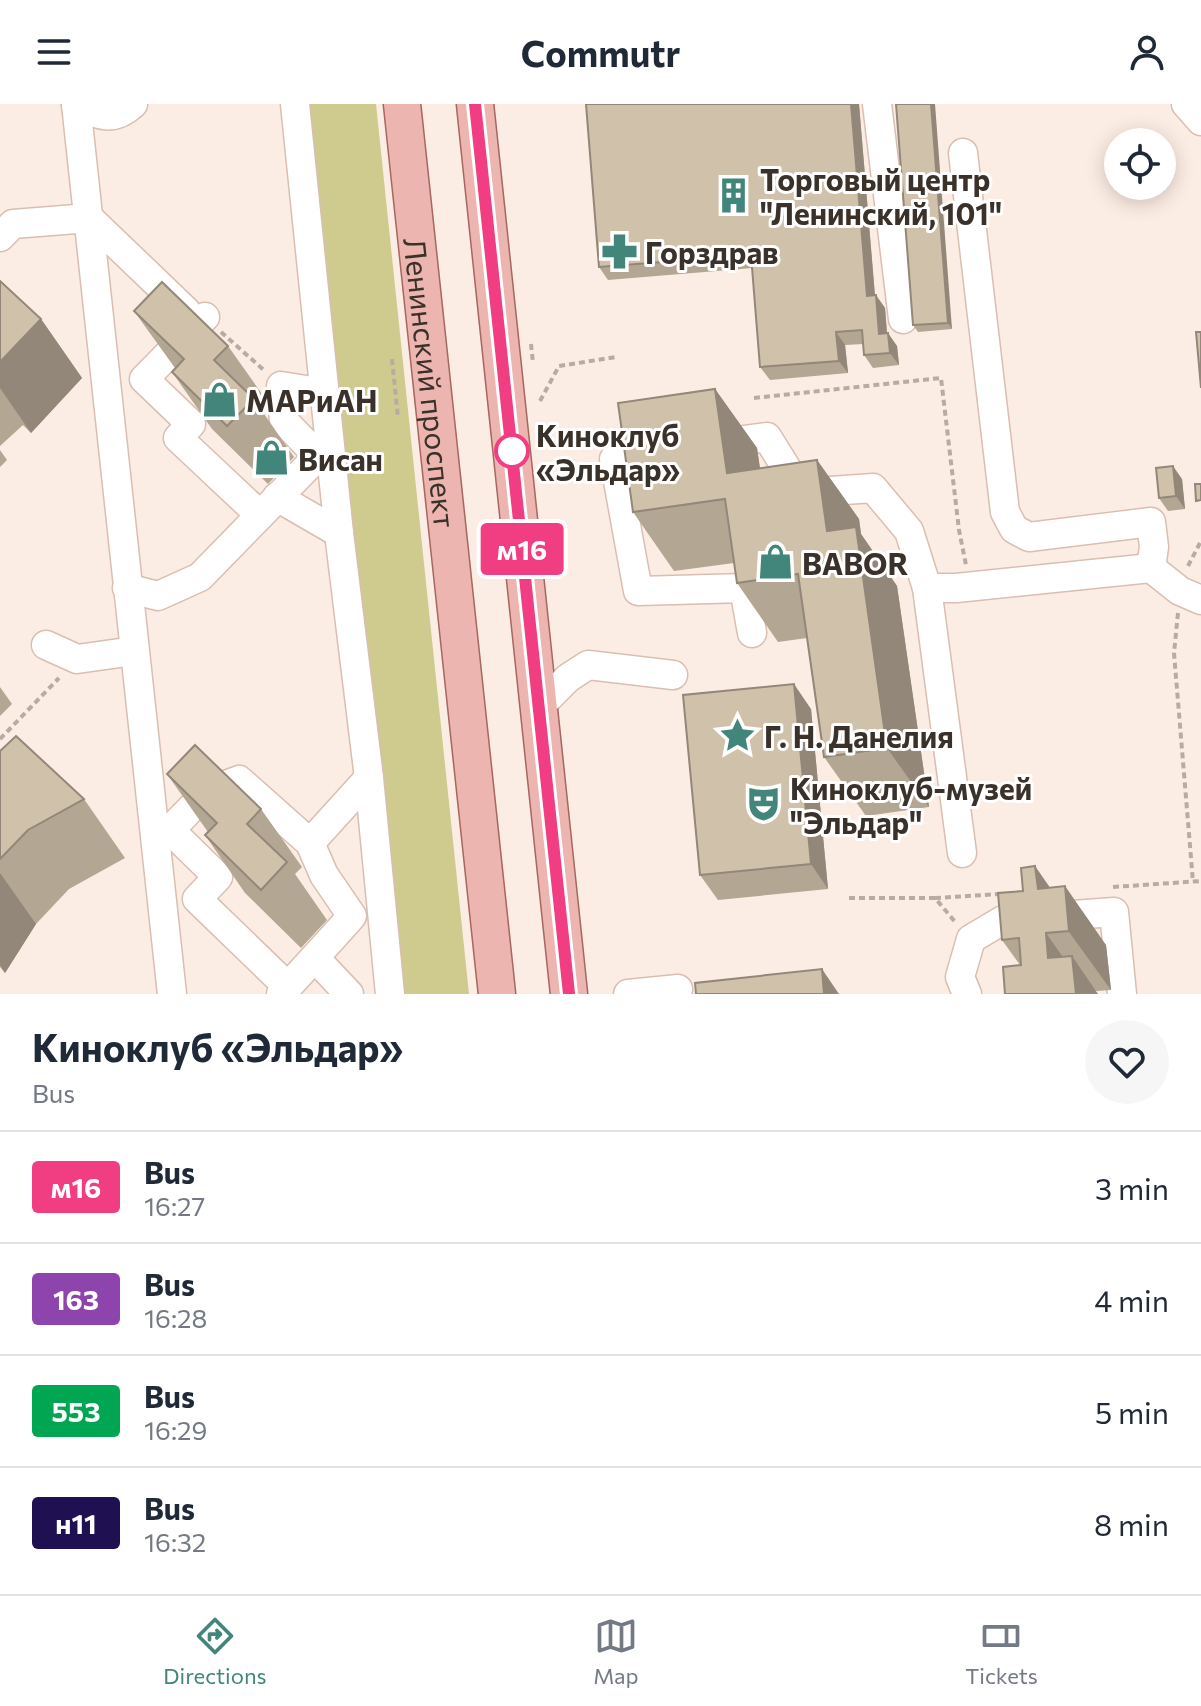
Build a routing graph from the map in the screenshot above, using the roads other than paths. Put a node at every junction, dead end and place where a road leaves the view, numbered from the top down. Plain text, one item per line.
1 (76, 104) edge
2 (133, 104) edge
3 (295, 104) edge
4 (402, 104) edge
5 (475, 104) edge
6 (877, 104) edge
7 (1186, 104) edge
8 (1201, 121) edge
9 (963, 153) dead end
10 (89, 218) junction
11 (0, 237) edge
12 (903, 319) dead end
13 (325, 393) junction
14 (268, 506) junction
15 (339, 533) junction
16 (1151, 568) junction
17 (127, 588) junction
18 (927, 588) junction
19 (1191, 596) edge
20 (752, 633) dead end
21 (46, 645) dead end
22 (533, 648) junction
23 (134, 651) junction
24 (588, 665) junction
25 (673, 675) dead end
26 (539, 707) junction
27 (177, 777) junction
28 (369, 778) junction
29 (310, 843) junction
30 (962, 853) dead end
31 (315, 958) junction
32 (678, 989) dead end
33 (284, 991) edge
34 (172, 994) edge
35 (349, 994) edge
36 (390, 994) edge
37 (497, 994) edge
38 (569, 994) edge
39 (628, 994) edge
40 (967, 994) edge
41 (1122, 994) edge

1 - 2 street
1 - 10 street
3 - 13 street
4 - 37 main road, Ленинский проспект
5 - 22 main road
6 - 12 street
7 - 8 street
9 - 16 street
10 - 11 street
10 - 14 street
10 - 17 street
13 - 14 street
13 - 15 street
14 - 15 street
14 - 17 street
15 - 28 street
16 - 18 street
16 - 19 street
17 - 23 street
18 - 20 street
18 - 30 street
21 - 23 street
22 - 24 street
22 - 26 main road
23 - 27 street
24 - 25 street
24 - 26 street
26 - 38 main road
27 - 29 street
27 - 33 street
27 - 34 street
28 - 29 street
28 - 36 street
29 - 31 street
31 - 33 street
31 - 35 street
32 - 39 street
40 - 41 street

